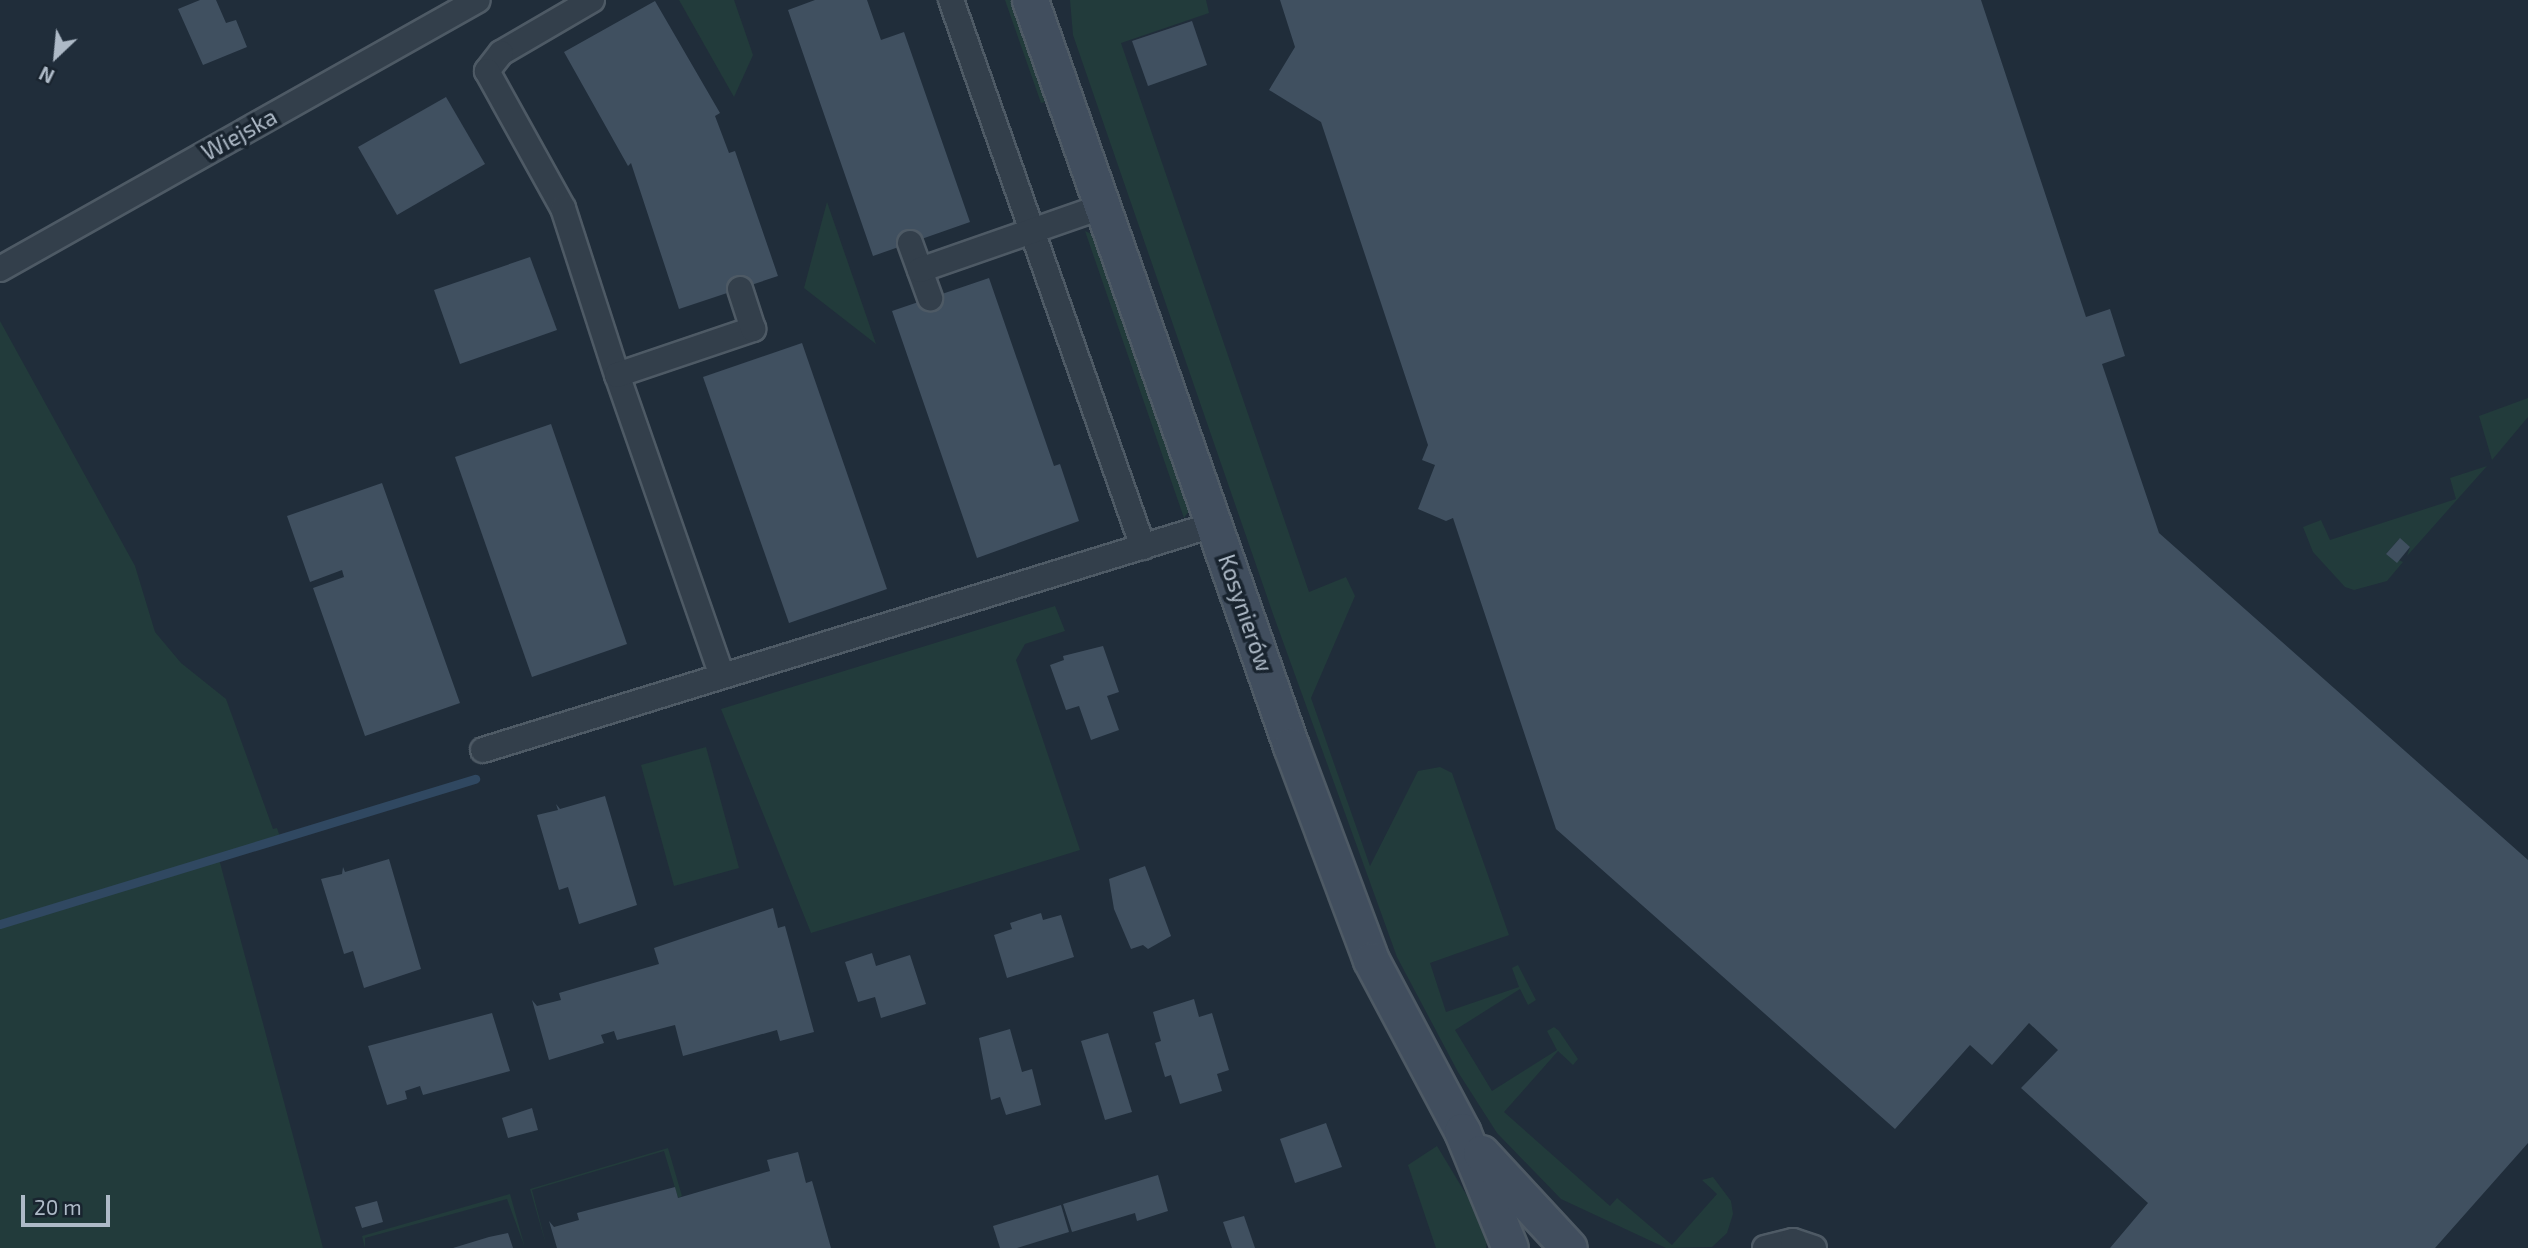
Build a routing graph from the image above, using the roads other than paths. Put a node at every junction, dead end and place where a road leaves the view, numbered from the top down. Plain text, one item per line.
1 (478, 0) edge
2 (592, 0) edge
3 (951, 0) edge
4 (1030, 0) edge
5 (1053, 0) edge
6 (1060, 82) junction
7 (1104, 206) junction
8 (1032, 231) junction
9 (910, 243) dead end
10 (0, 269) edge
11 (919, 270) junction
12 (740, 289) dead end
13 (930, 298) dead end
14 (617, 375) junction
15 (1216, 524) junction
16 (1143, 547) junction
17 (722, 676) junction
18 (484, 750) dead end
19 (1462, 1131) junction
20 (1510, 1248) edge
21 (1569, 1248) edge
22 (1765, 1248) edge
23 (1814, 1248) edge

1 - 10 street, Wiejska
2 - 14 street
3 - 8 street
4 - 6 main road, Kosynierów
5 - 6 main road, Kosynierów
6 - 7 main road, Kosynierów
7 - 8 street
7 - 15 main road, Kosynierów
8 - 11 street
8 - 16 street
9 - 11 street
11 - 13 street
12 - 14 street
14 - 17 street
15 - 16 street
15 - 19 main road, Kosynierów
16 - 17 street
17 - 18 street
19 - 20 main road, Kosynierów
19 - 21 main road, Kosynierów
22 - 23 street

